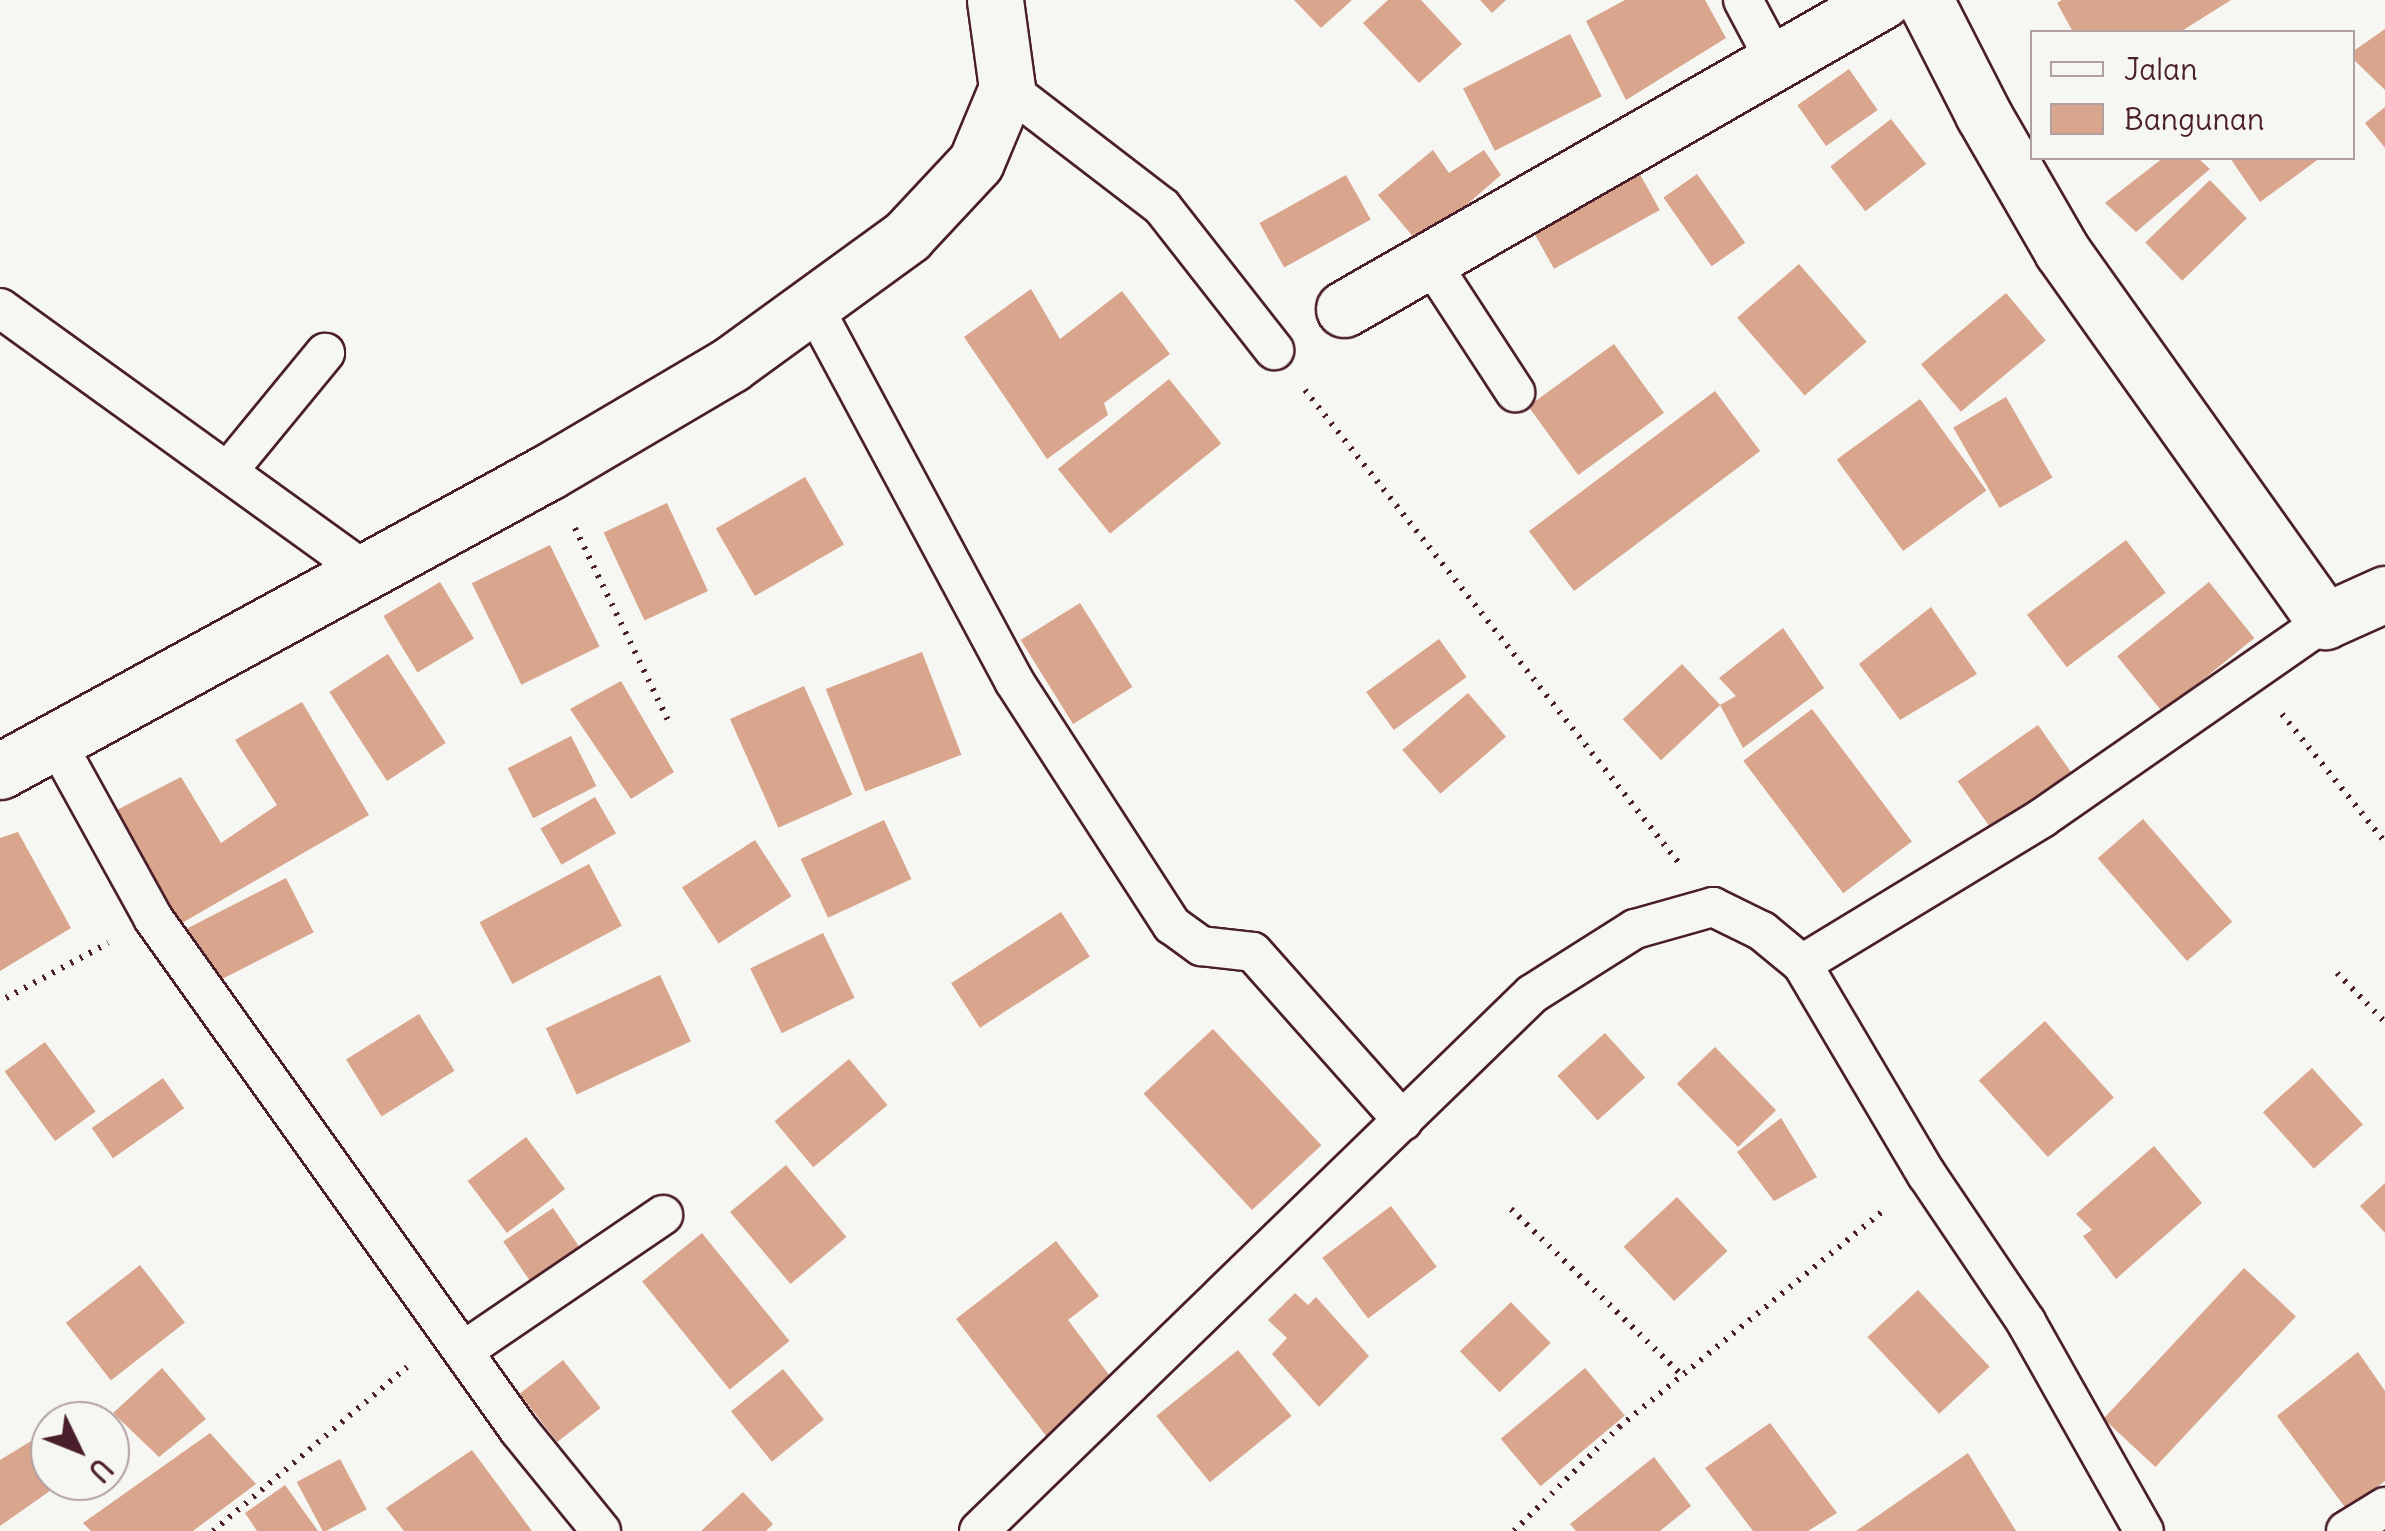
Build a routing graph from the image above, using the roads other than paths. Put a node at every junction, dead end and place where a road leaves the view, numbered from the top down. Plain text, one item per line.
1 (995, 0) edge
2 (1743, 0) edge
3 (1883, 0) edge
4 (1924, 0) edge
5 (1776, 62) junction
6 (1006, 88) junction
7 (1429, 260) junction
8 (812, 304) junction
9 (0, 308) edge
10 (1344, 309) dead end
11 (1274, 350) road end
12 (325, 353) dead end
13 (1515, 392) dead end
14 (228, 471) junction
15 (368, 573) junction
16 (2385, 594) edge
17 (2324, 621) junction
18 (56, 742) junction
19 (0, 770) edge
20 (1802, 964) junction
21 (1403, 1121) junction
22 (664, 1215) dead end
23 (455, 1341) junction
24 (2385, 1507) edge
25 (601, 1531) edge
26 (979, 1531) edge
27 (2144, 1531) edge
28 (2346, 1531) edge

1 - 6 street
2 - 5 lane
3 - 5 street
4 - 17 street
5 - 7 street
6 - 8 street
6 - 11 lane
7 - 10 street
7 - 13 lane
8 - 15 street
8 - 21 lane
9 - 14 lane
12 - 14 lane
14 - 15 lane
15 - 18 street
16 - 17 street
17 - 20 lane
18 - 19 street
18 - 23 lane
20 - 21 lane
20 - 27 lane
21 - 26 lane
22 - 23 lane
23 - 25 lane
24 - 28 lane

